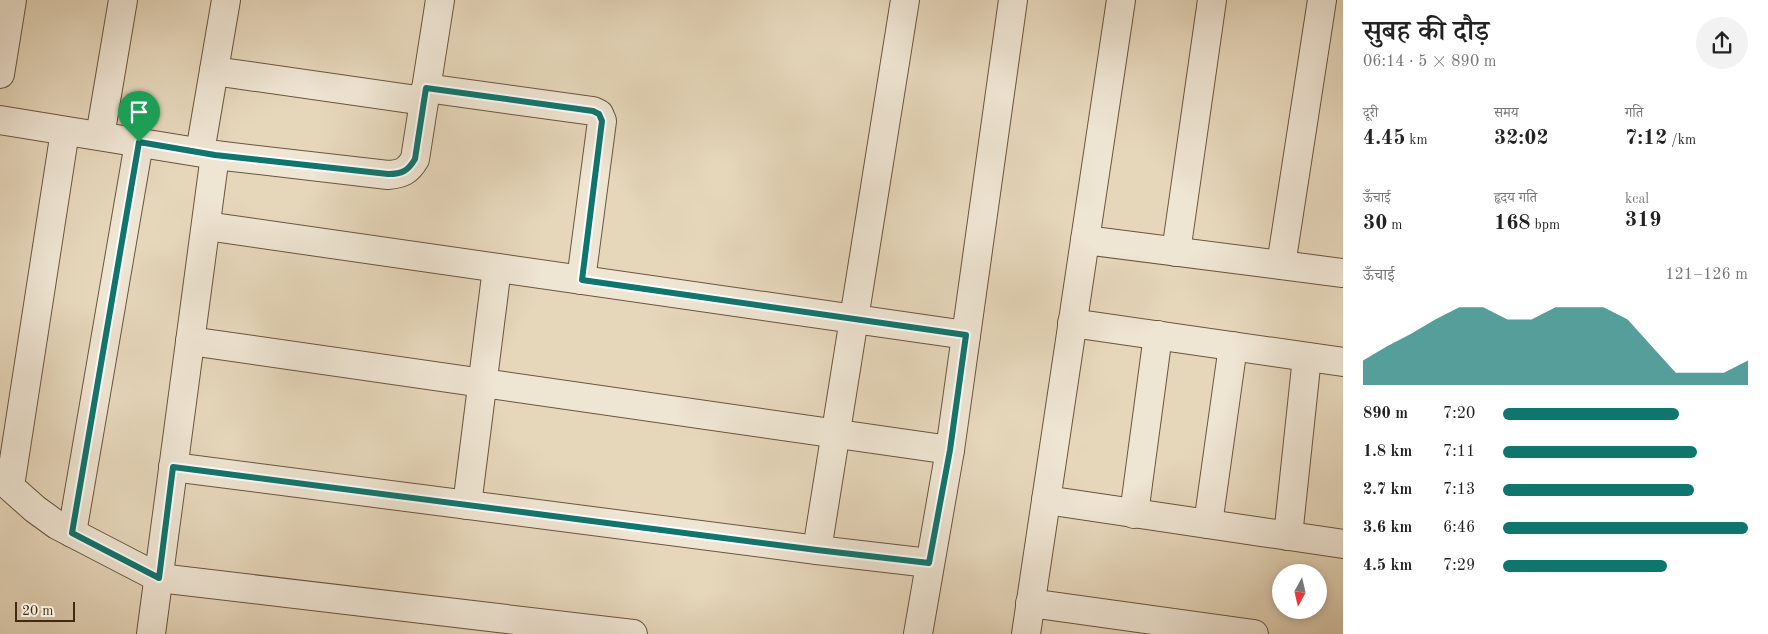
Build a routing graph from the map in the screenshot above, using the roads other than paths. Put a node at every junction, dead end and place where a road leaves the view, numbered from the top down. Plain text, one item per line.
1 (12, 0) edge
2 (123, 0) edge
3 (226, 0) edge
4 (440, 0) edge
5 (904, 0) edge
6 (1013, 0) edge
7 (1121, 0) edge
8 (1212, 0) edge
9 (1322, 0) edge
10 (214, 71) junction
11 (0, 74) edge
12 (425, 94) junction
13 (0, 120) edge
14 (65, 131) junction
15 (100, 136) junction
16 (139, 142) junction
17 (207, 153) junction
18 (206, 226) junction
19 (1085, 240) junction
20 (1176, 252) junction
21 (1281, 265) junction
22 (497, 268) junction
23 (1343, 273) edge
24 (582, 280) junction
25 (855, 319) junction
26 (1072, 323) junction
27 (966, 335) junction
28 (1158, 335) junction
29 (190, 341) junction
30 (1233, 346) junction
31 (1307, 357) junction
32 (1343, 362) edge
33 (483, 383) junction
34 (836, 434) junction
35 (950, 450) junction
36 (173, 467) junction
37 (5, 482) edge
38 (1046, 500) junction
39 (467, 504) junction
40 (1134, 514) junction
41 (1208, 524) junction
42 (72, 533) junction
43 (1288, 536) junction
44 (1343, 544) edge
45 (817, 550) junction
46 (929, 563) junction
47 (159, 578) junction
48 (1030, 603) junction
49 (151, 634) edge
50 (633, 634) edge
51 (918, 634) edge
52 (1026, 634) edge
53 (1254, 634) edge

1 - 11 street
2 - 15 street
3 - 10 street
4 - 12 street
5 - 25 street
6 - 27 street
7 - 19 street
8 - 20 street
9 - 21 street
10 - 12 street
10 - 17 street
12 - 17 street
12 - 24 street
13 - 14 street
14 - 15 street
14 - 37 street
15 - 16 street
16 - 17 street
16 - 42 street
17 - 18 street
18 - 22 street
18 - 29 street
19 - 20 street
19 - 26 street
20 - 21 street
21 - 23 street
22 - 24 street
22 - 33 street
24 - 25 street
25 - 27 street
25 - 34 street
26 - 28 street
26 - 38 street
27 - 35 street
28 - 30 street
28 - 40 street
29 - 33 street
29 - 36 street
30 - 31 street
30 - 41 street
31 - 32 street
31 - 43 street
33 - 34 street
33 - 39 street
34 - 35 street
34 - 45 street
35 - 46 street
36 - 39 street
36 - 47 street
37 - 42 street
38 - 40 street
38 - 48 street
39 - 45 street
40 - 41 street
41 - 43 street
42 - 47 street
43 - 44 street
45 - 46 street
46 - 51 street
47 - 49 street
47 - 50 street
48 - 52 street
48 - 53 street

